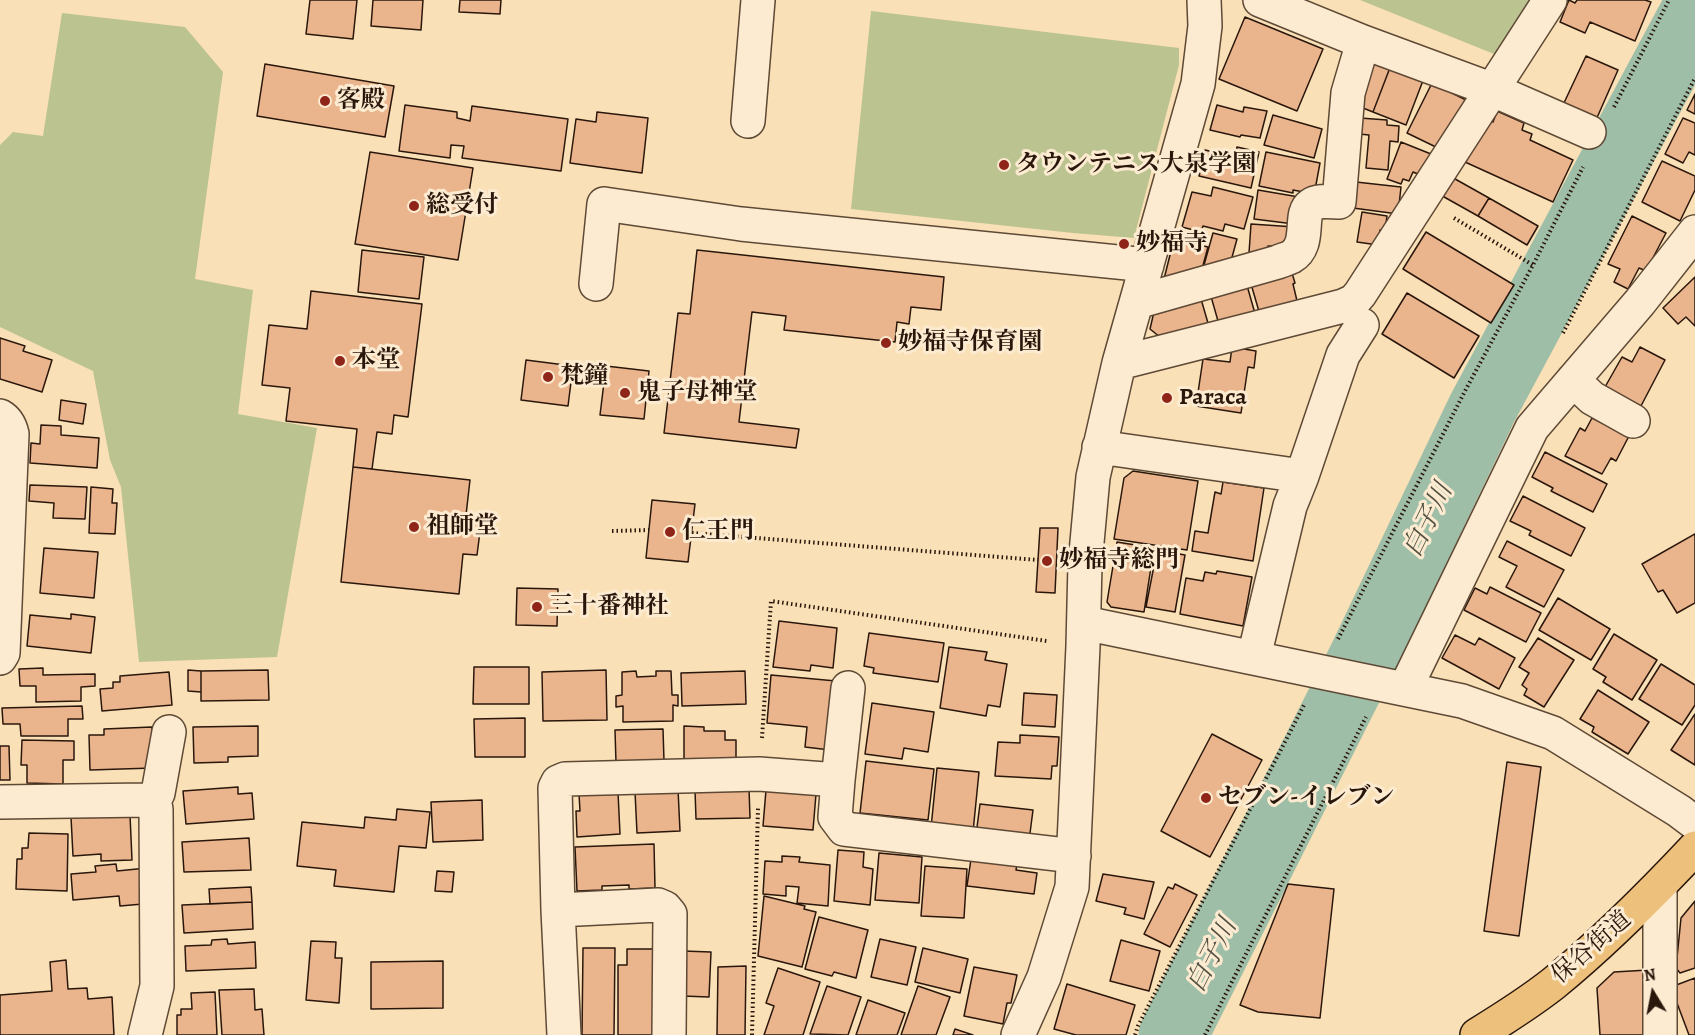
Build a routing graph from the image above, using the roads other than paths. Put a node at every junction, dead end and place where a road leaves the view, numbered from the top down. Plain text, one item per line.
1 (758, 0) edge
2 (1204, 0) edge
3 (1260, 0) edge
4 (1550, 0) edge
5 (1364, 42) junction
6 (1493, 90) junction
7 (748, 121) dead end
8 (1589, 132) dead end
9 (1694, 235) edge
10 (1147, 265) junction
11 (596, 284) dead end
12 (1137, 302) junction
13 (1362, 325) dead end
14 (1119, 363) junction
15 (1573, 380) junction
16 (0, 416) edge
17 (1634, 421) dead end
18 (1099, 447) junction
19 (1302, 476) junction
20 (1084, 623) junction
21 (1254, 657) junction
22 (0, 658) edge
23 (1388, 686) junction
24 (848, 688) dead end
25 (169, 732) dead end
26 (838, 780) junction
27 (0, 802) edge
28 (153, 802) junction
29 (1695, 823) edge
30 (1695, 848) edge
31 (1074, 856) junction
32 (1660, 886) junction
33 (558, 910) junction
34 (145, 1035) edge
35 (564, 1035) edge
36 (669, 1035) edge
37 (1018, 1035) edge
38 (1477, 1035) edge
39 (1660, 1035) edge

1 - 7 street
2 - 10 street
3 - 5 street
4 - 6 street
5 - 6 street
5 - 12 street
6 - 8 street
6 - 14 street
9 - 15 street
10 - 11 street
10 - 12 street
12 - 14 street
13 - 19 street
14 - 18 street
15 - 17 street
15 - 23 street
16 - 22 street
18 - 19 street
18 - 20 street
19 - 21 street
20 - 21 street
20 - 31 street
21 - 23 street
23 - 29 street
24 - 26 street
25 - 28 street
26 - 31 street
26 - 33 street
27 - 28 street
28 - 34 street
30 - 32 main road, 保谷街道
31 - 37 street
32 - 38 main road, 保谷街道
32 - 39 street
33 - 35 street
33 - 36 street

